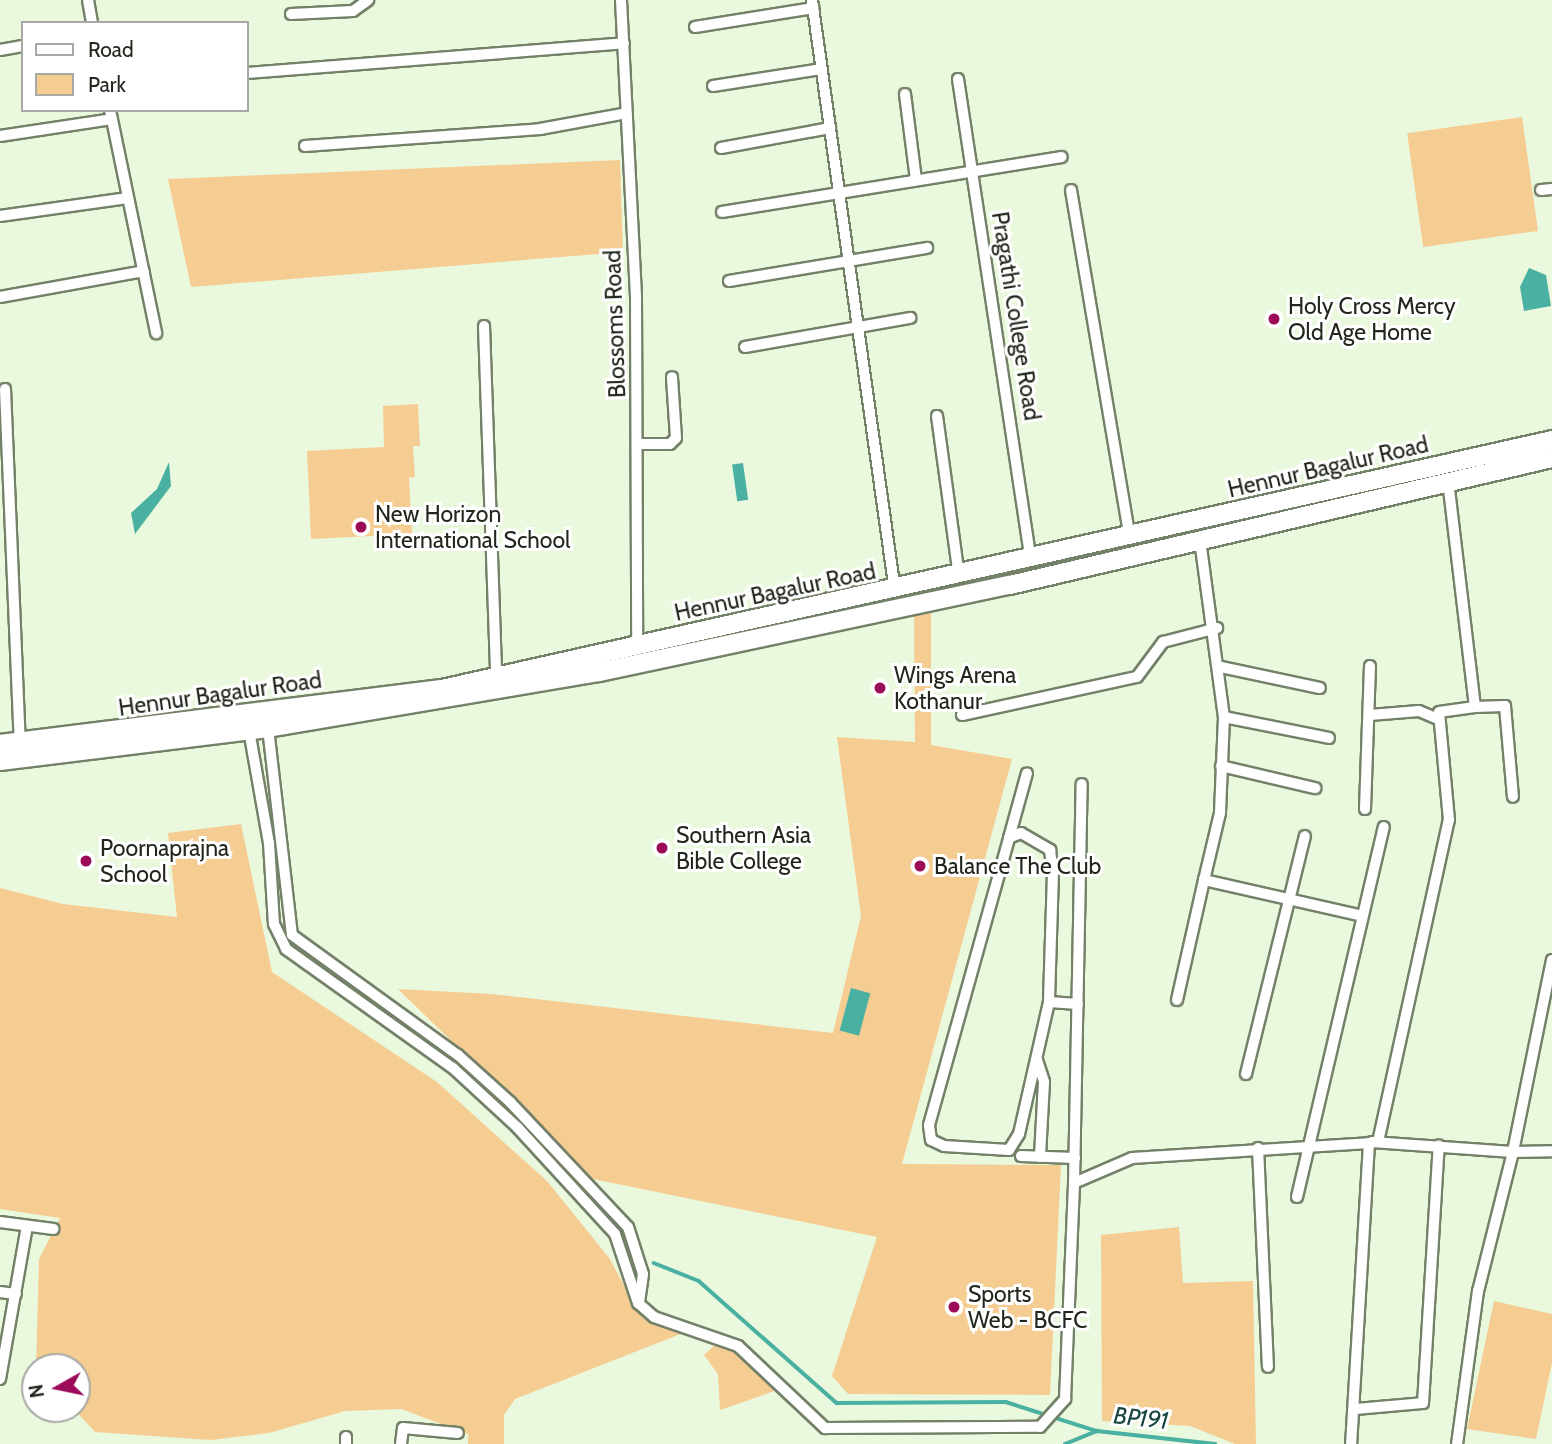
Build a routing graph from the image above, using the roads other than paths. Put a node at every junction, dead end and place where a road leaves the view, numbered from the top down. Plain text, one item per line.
1 (88, 0) edge
2 (368, 0) edge
3 (621, 0) edge
4 (812, 4) edge
5 (291, 13) dead end
6 (92, 21) edge
7 (695, 27) dead end
8 (624, 43) junction
9 (21, 46) edge
10 (0, 50) edge
11 (821, 69) junction
12 (248, 73) edge
13 (958, 79) dead end
14 (713, 86) dead end
15 (905, 94) dead end
16 (628, 113) junction
17 (111, 115) edge
18 (830, 128) junction
19 (0, 136) edge
20 (305, 146) dead end
21 (721, 148) dead end
22 (1062, 156) dead end
23 (972, 169) junction
24 (916, 180) junction
25 (1071, 190) dead end
26 (839, 193) junction
27 (128, 198) junction
28 (722, 212) dead end
29 (0, 216) edge
30 (927, 248) dead end
31 (848, 258) junction
32 (144, 271) junction
33 (729, 281) dead end
34 (0, 297) edge
35 (909, 318) dead end
36 (484, 326) dead end
37 (858, 327) junction
38 (156, 333) dead end
39 (745, 347) dead end
40 (672, 377) dead end
41 (5, 389) dead end
42 (937, 416) dead end
43 (639, 444) junction
44 (1552, 448) edge
45 (1447, 482) junction
46 (1130, 537) junction
47 (1200, 540) junction
48 (1031, 560) junction
49 (959, 577) junction
50 (895, 591) junction
51 (1217, 628) junction
52 (637, 648) junction
53 (598, 664) junction
54 (1370, 666) dead end
55 (1221, 667) junction
56 (496, 677) junction
57 (1320, 688) dead end
58 (1475, 707) junction
59 (962, 715) dead end
60 (1370, 715) junction
61 (1224, 718) junction
62 (1438, 719) junction
63 (268, 728) junction
64 (249, 730) junction
65 (1329, 738) dead end
66 (20, 743) junction
67 (0, 744) edge
68 (42, 750) junction
69 (0, 761) edge
70 (1221, 766) junction
71 (1027, 773) dead end
72 (1082, 784) dead end
73 (1315, 788) dead end
74 (1513, 797) dead end
75 (1365, 808) dead end
76 (1384, 827) dead end
77 (1305, 836) dead end
78 (1009, 838) junction
79 (1204, 880) junction
80 (1292, 899) junction
81 (1362, 916) junction
82 (1552, 960) edge
83 (336, 968) junction
84 (326, 980) junction
85 (1177, 1000) dead end
86 (1049, 1002) junction
87 (1078, 1004) junction
88 (1036, 1058) junction
89 (1246, 1074) dead end
90 (1374, 1142) junction
91 (1439, 1145) junction
92 (1258, 1148) junction
93 (1308, 1148) junction
94 (1552, 1151) edge
95 (1513, 1152) junction
96 (1021, 1156) dead end
97 (1040, 1157) junction
98 (1075, 1158) junction
99 (1074, 1183) junction
100 (1297, 1196) dead end
101 (0, 1222) edge
102 (27, 1226) junction
103 (54, 1229) dead end
104 (0, 1292) edge
105 (16, 1294) junction
106 (638, 1303) junction
107 (2, 1361) edge
108 (1268, 1367) dead end
109 (0, 1379) edge
110 (1355, 1409) junction
111 (458, 1433) dead end
112 (401, 1444) edge
113 (1351, 1444) edge
114 (1457, 1444) edge

1 - 6 street
2 - 5 street
3 - 8 street, Blossoms Road
4 - 7 street
4 - 11 street
8 - 12 street
8 - 16 street, Blossoms Road
9 - 10 street
11 - 14 street
11 - 18 street
13 - 23 street, Pragathi College Road
15 - 24 street
16 - 20 street
16 - 43 street, Blossoms Road
17 - 19 street
17 - 27 street
18 - 21 street
18 - 26 street
22 - 23 street
23 - 24 street
23 - 48 street, Pragathi College Road
24 - 26 street
25 - 46 street
26 - 28 street
26 - 31 street
27 - 29 street
27 - 32 street
30 - 31 street
31 - 33 street
31 - 37 street
32 - 34 street
32 - 38 street
35 - 37 street
36 - 56 street
37 - 39 street
37 - 50 street
40 - 43 street
41 - 66 street
42 - 49 street
43 - 52 street, Blossoms Road
44 - 45 main road, Hennur Bagalur Road
44 - 46 main road, Hennur Bagalur Road
45 - 47 main road, Hennur Bagalur Road
45 - 58 street
46 - 48 main road, Hennur Bagalur Road
47 - 51 street
47 - 53 main road, Hennur Bagalur Road
48 - 49 main road, Hennur Bagalur Road
49 - 50 main road, Hennur Bagalur Road
50 - 52 main road, Hennur Bagalur Road
51 - 55 street
51 - 59 street
52 - 53 main road, Hennur Bagalur Road
53 - 56 main road, Hennur Bagalur Road
53 - 63 main road, Hennur Bagalur Road
54 - 60 street
55 - 57 street
55 - 61 street
56 - 68 main road, Hennur Bagalur Road
58 - 62 street
58 - 74 street
60 - 62 street
60 - 75 street
61 - 65 street
61 - 70 street
62 - 90 street
63 - 64 main road, Hennur Bagalur Road
63 - 83 street
64 - 68 main road, Hennur Bagalur Road
64 - 84 street
66 - 67 main road, Hennur Bagalur Road
66 - 68 main road, Hennur Bagalur Road
68 - 69 main road, Hennur Bagalur Road
70 - 73 street
70 - 79 street
71 - 78 street
72 - 87 street
76 - 81 street
77 - 80 street
78 - 86 street
78 - 88 street
79 - 80 street
79 - 85 street
80 - 81 street
80 - 89 street
81 - 93 street
82 - 95 street
83 - 84 street
83 - 106 street
84 - 106 street
86 - 87 street
86 - 88 street
87 - 98 street
88 - 97 street
90 - 91 street
90 - 93 street
90 - 110 street
91 - 95 street
91 - 110 street
92 - 93 street
92 - 99 street
92 - 108 street
93 - 100 street
94 - 95 street
95 - 114 street
96 - 97 street
97 - 98 street
98 - 99 street
99 - 106 street
101 - 102 street
102 - 103 street
102 - 105 street
104 - 105 street
105 - 107 street
107 - 109 street
110 - 113 street
111 - 112 street

